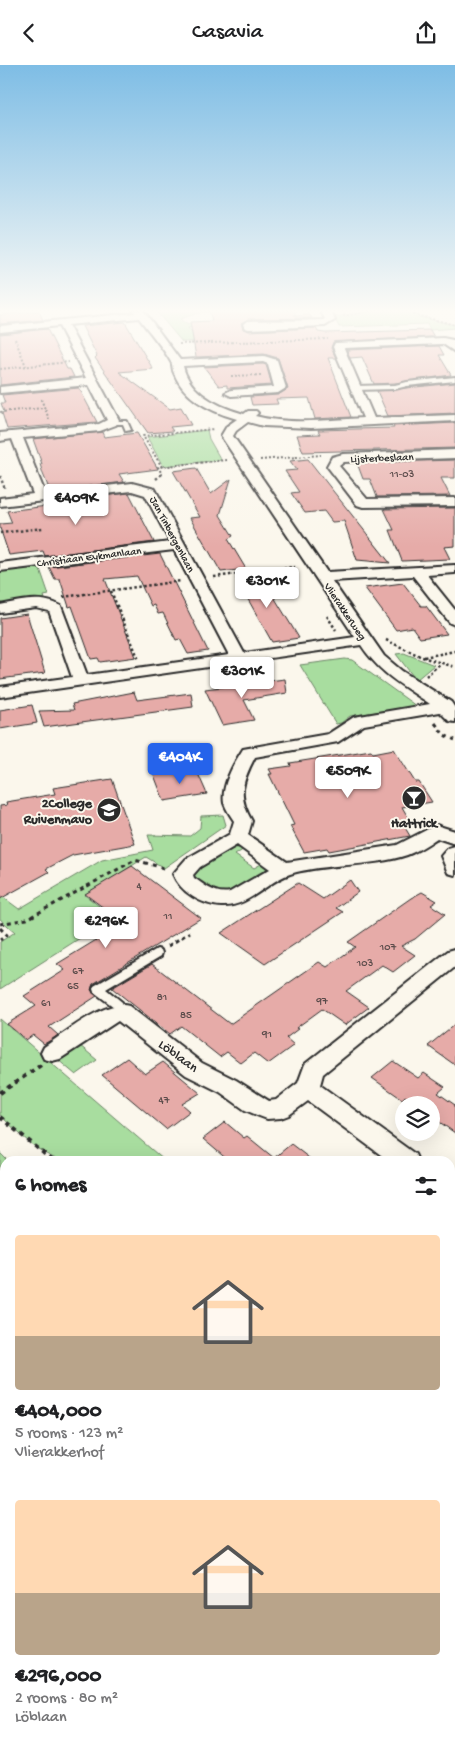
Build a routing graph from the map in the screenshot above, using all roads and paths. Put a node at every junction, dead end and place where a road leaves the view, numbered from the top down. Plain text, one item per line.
1 (12, 389) edge
2 (37, 389) edge
3 (96, 389) edge
4 (190, 389) edge
5 (279, 389) edge
6 (355, 389) edge
7 (0, 390) edge
8 (231, 393) dead end
9 (44, 408) junction
10 (0, 412) edge
11 (249, 416) junction
12 (455, 418) edge
13 (369, 421) junction
14 (112, 423) junction
15 (217, 428) dead end
16 (128, 430) dead end
17 (54, 431) junction
18 (16, 435) junction
19 (0, 437) edge
20 (455, 454) edge
21 (226, 460) dead end
22 (256, 460) dead end
23 (336, 460) junction
24 (162, 467) junction
25 (144, 488) junction
26 (40, 497) junction
27 (0, 502) edge
28 (455, 502) edge
29 (43, 528) dead end
30 (0, 533) edge
31 (179, 545) junction
32 (0, 567) edge
33 (296, 567) dead end
34 (455, 569) edge
35 (417, 571) junction
36 (323, 577) junction
37 (197, 579) junction
38 (110, 591) junction
39 (50, 605) junction
40 (0, 609) edge
41 (455, 620) edge
42 (382, 637) dead end
43 (365, 641) junction
44 (455, 651) edge
45 (422, 657) junction
46 (239, 659) junction
47 (455, 667) edge
48 (144, 672) junction
49 (81, 681) junction
50 (0, 693) edge
51 (450, 711) edge
52 (238, 837) junction
53 (455, 838) edge
54 (455, 852) edge
55 (284, 869) junction
56 (455, 869) edge
57 (183, 874) junction
58 (0, 926) edge
59 (190, 933) dead end
60 (0, 940) edge
61 (157, 953) joint
62 (455, 956) edge
63 (121, 1012) junction
64 (52, 1053) joint
65 (308, 1088) junction
66 (0, 1093) edge
67 (0, 1117) edge
68 (47, 1156) edge
69 (399, 1156) edge

1 - 7 street
2 - 9 path
3 - 14 street
4 - 11 street
5 - 8 street
6 - 13 street
9 - 10 path
9 - 17 path
11 - 13 street
11 - 36 street, Vlierakkerweg
12 - 13 street
14 - 16 lane
14 - 17 street
15 - 24 path
17 - 18 street
18 - 19 street
18 - 26 street
20 - 23 street, Lijsterbeslaan
21 - 24 path
22 - 23 path
23 - 28 street, Lijsterbeslaan
24 - 25 path
25 - 26 street, Jan Tinbergenlaan
25 - 31 street, Jan Tinbergenlaan
26 - 27 street, Jan Tinbergenlaan
29 - 30 path
31 - 32 street, Christiaan Eykmanlaan
31 - 37 street, Jan Tinbergenlaan
33 - 37 path
34 - 35 street
35 - 36 street
35 - 41 street
36 - 43 street, Vlierakkerweg
37 - 38 path
37 - 46 street, Jan Tinbergenlaan
38 - 39 path
38 - 48 path
39 - 40 street
39 - 49 street
42 - 45 path, Vlierakkerweg
43 - 46 street
43 - 51 street, Vlierakkerweg
44 - 45 path
45 - 47 path, Vlierakkerweg
46 - 48 street
48 - 49 street
49 - 50 street
51 - 52 street
52 - 55 street
52 - 57 street
53 - 55 street
54 - 56 street
55 - 57 street
57 - 58 path
58 - 60 path
59 - 61 path
61 - 63 lane
62 - 65 street, Löblaan
63 - 64 street
63 - 65 street, Löblaan
64 - 66 path
65 - 69 street
67 - 68 path

